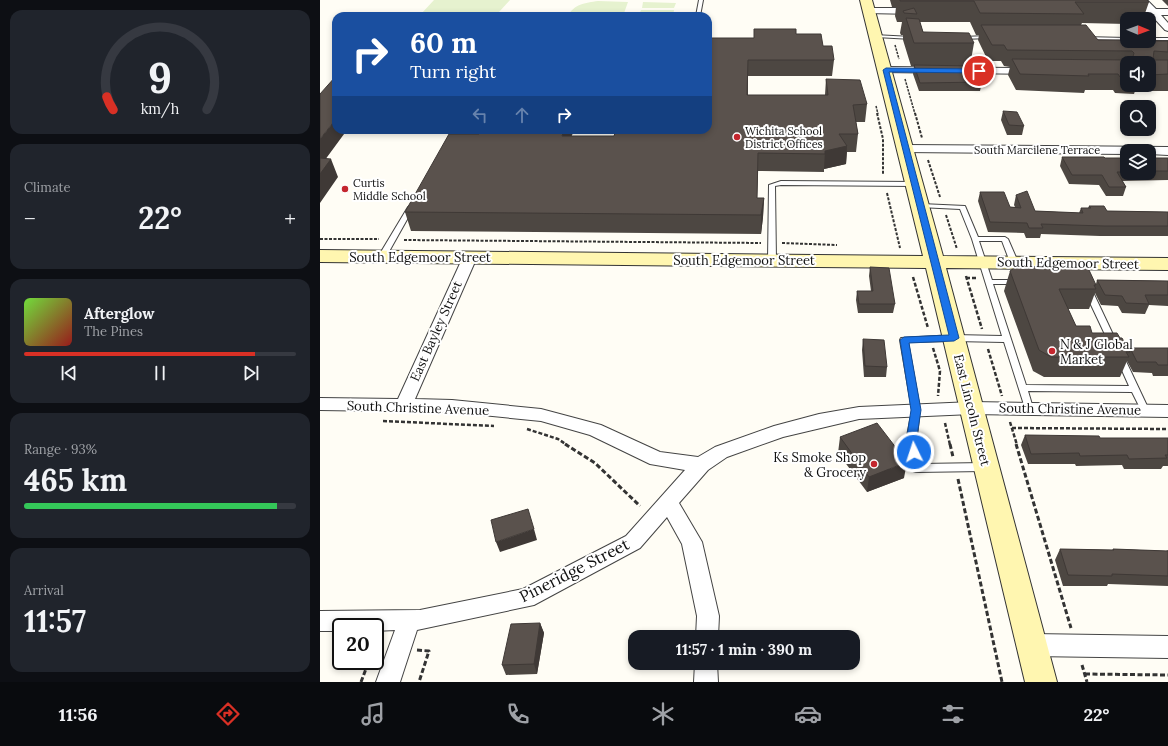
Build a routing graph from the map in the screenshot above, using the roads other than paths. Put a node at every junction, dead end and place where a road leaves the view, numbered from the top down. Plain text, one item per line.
1 (701, 0) edge
2 (1142, 0) edge
3 (867, 5) edge
4 (924, 11) edge
5 (699, 12) edge
6 (1114, 12) edge
7 (1120, 12) edge
8 (1153, 12) edge
9 (1156, 12) edge
10 (1168, 12) edge
11 (1156, 15) edge
12 (1168, 28) edge
13 (876, 36) junction
14 (993, 37) edge
15 (916, 38) edge
16 (955, 38) edge
17 (1084, 38) edge
18 (1120, 39) edge
19 (1156, 39) edge
20 (1168, 39) edge
21 (886, 70) junction
22 (1040, 72) edge
23 (454, 134) edge
24 (906, 149) junction
25 (1168, 151) edge
26 (444, 152) edge
27 (916, 184) junction
28 (416, 199) edge
29 (921, 206) junction
30 (975, 239) junction
31 (772, 251) junction
32 (320, 256) edge
33 (382, 257) junction
34 (470, 257) junction
35 (935, 261) junction
36 (982, 262) junction
37 (1014, 262) junction
38 (1168, 264) edge
39 (988, 282) junction
40 (1028, 282) edge
41 (1084, 282) edge
42 (954, 338) junction
43 (1007, 339) junction
44 (1023, 388) junction
45 (1135, 389) junction
46 (320, 404) edge
47 (403, 406) junction
48 (972, 408) junction
49 (1029, 408) junction
50 (916, 410) junction
51 (1145, 410) junction
52 (1168, 411) edge
53 (701, 465) junction
54 (986, 467) junction
55 (668, 502) junction
56 (409, 620) junction
57 (320, 621) edge
58 (707, 630) edge
59 (1032, 645) junction
60 (1168, 647) edge
61 (706, 670) edge
62 (388, 682) edge
63 (706, 682) edge
64 (1041, 682) edge

1 - 5 lane
2 - 8 street
3 - 4 street
3 - 13 street, East Lincoln Street
6 - 7 street
9 - 10 street
11 - 12 street
13 - 15 lane
13 - 21 street, East Lincoln Street
14 - 16 lane
17 - 18 lane
19 - 20 lane
21 - 22 street
21 - 24 street, East Lincoln Street
23 - 26 lane
24 - 25 street, South Marcilene Terrace
24 - 27 street, East Lincoln Street
27 - 29 street, East Lincoln Street
27 - 31 lane
28 - 33 lane
29 - 30 lane
29 - 35 street, East Lincoln Street
30 - 36 lane
30 - 37 lane
31 - 34 street, South Edgemoor Street
31 - 35 street, South Edgemoor Street
32 - 33 street, South Edgemoor Street
33 - 34 street, South Edgemoor Street
34 - 47 street, East Bayley Street
35 - 36 street, South Edgemoor Street
35 - 42 street, East Lincoln Street
36 - 37 street, South Edgemoor Street
36 - 39 lane
37 - 38 street, South Edgemoor Street
39 - 40 lane
39 - 43 lane
41 - 45 lane
42 - 43 lane
42 - 48 street, East Lincoln Street
42 - 50 lane
43 - 44 lane
44 - 45 lane
44 - 49 lane
45 - 51 lane
46 - 47 street, South Christine Avenue
47 - 53 street, South Christine Avenue
48 - 49 street, South Christine Avenue
48 - 50 street, South Christine Avenue
48 - 54 street, East Lincoln Street
49 - 51 street, South Christine Avenue
50 - 53 street, South Christine Avenue
50 - 54 lane
51 - 52 street, South Christine Avenue
53 - 55 street, Pineridge Street
54 - 59 street, East Lincoln Street
55 - 56 street, Pineridge Street
55 - 58 street
56 - 57 street, Pineridge Street
56 - 62 street
59 - 60 street
59 - 64 street, East Lincoln Street
61 - 63 street

